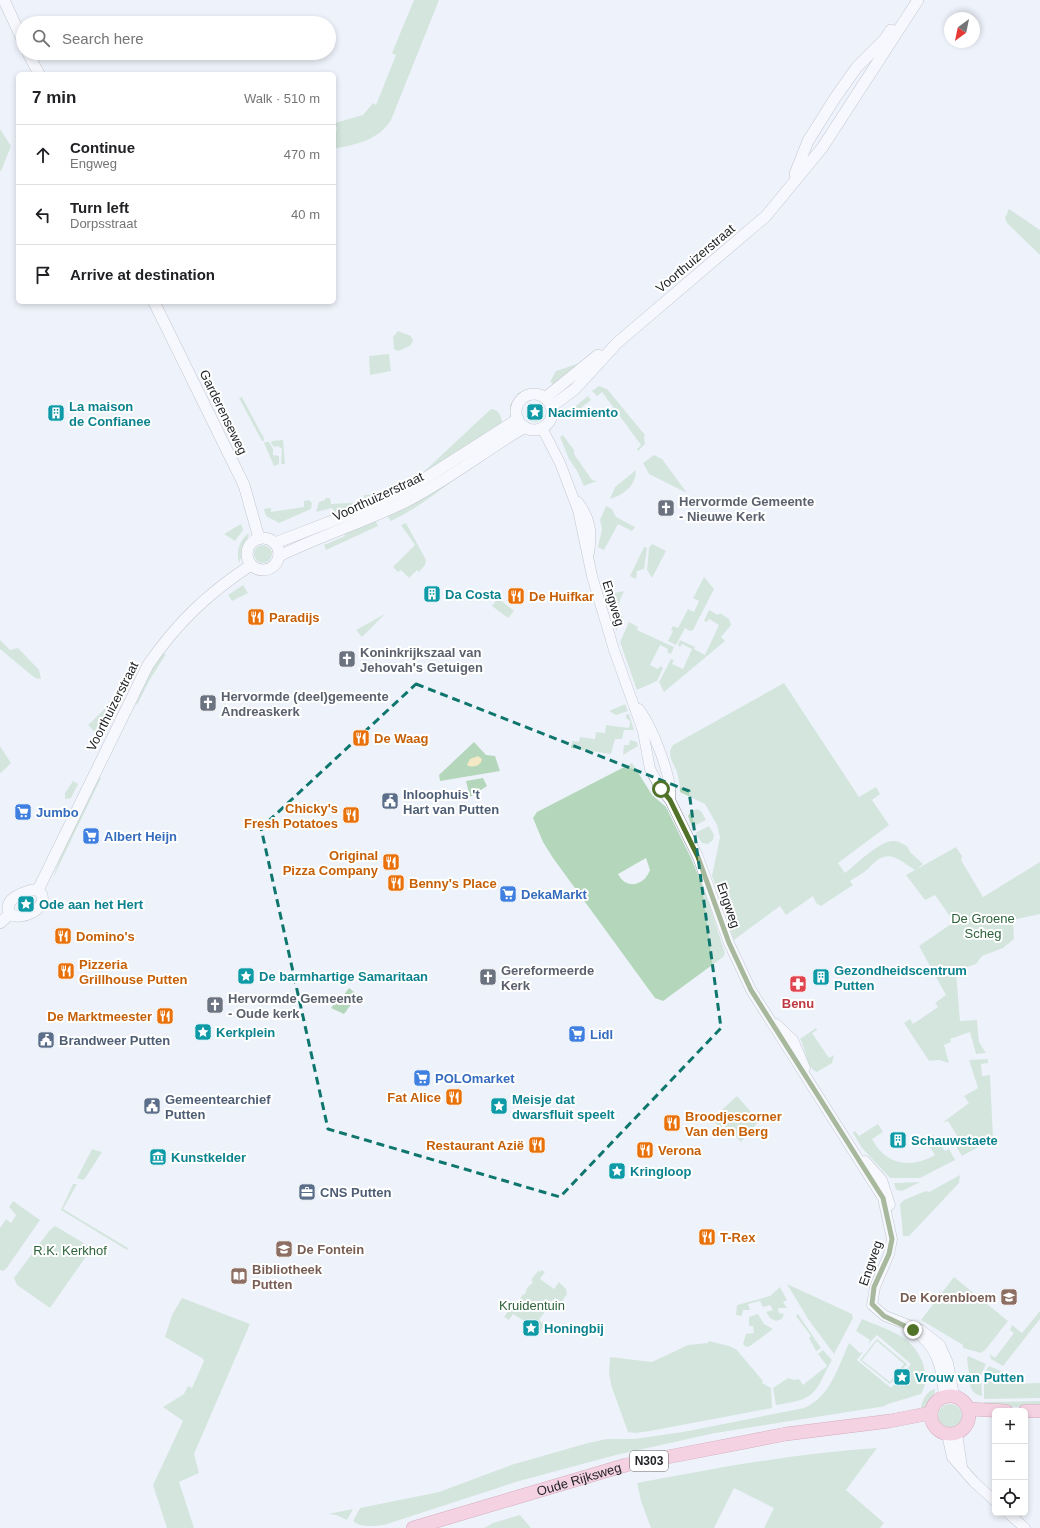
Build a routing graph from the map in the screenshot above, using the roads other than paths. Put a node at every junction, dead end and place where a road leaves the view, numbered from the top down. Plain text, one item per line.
1 (4, 0) edge
2 (11, 0) edge
3 (909, 0) edge
4 (918, 0) edge
5 (18, 16) edge
6 (16, 26) edge
7 (32, 60) edge
8 (39, 60) edge
9 (38, 72) edge
10 (44, 72) edge
11 (854, 72) junction
12 (867, 80) junction
13 (819, 124) junction
14 (833, 132) junction
15 (786, 190) junction
16 (155, 304) edge
17 (548, 403) junction
18 (521, 423) junction
19 (542, 428) junction
20 (259, 538) junction
21 (275, 544) junction
22 (279, 556) junction
23 (250, 565) junction
24 (38, 890) junction
25 (10, 914) junction
26 (0, 923) edge
27 (949, 1396) junction
28 (1028, 1411) edge
29 (1040, 1411) edge
30 (992, 1412) edge
31 (969, 1414) junction
32 (992, 1416) edge
33 (932, 1417) junction
34 (952, 1433) junction
35 (992, 1498) edge
36 (1011, 1516) edge
37 (413, 1528) edge
38 (1025, 1528) edge

1 - 6 main road
2 - 5 main road
3 - 11 main road, Voorthuizerstraat
4 - 12 main road, Voorthuizerstraat
7 - 9 main road
8 - 10 main road
11 - 12 main road
11 - 13 main road, Voorthuizerstraat
12 - 14 main road, Voorthuizerstraat
13 - 14 main road
13 - 15 main road, Voorthuizerstraat
14 - 15 main road, Voorthuizerstraat
15 - 17 main road, Voorthuizerstraat
16 - 20 main road, Garderenseweg
17 - 18 main road
17 - 19 main road
18 - 19 main road
18 - 21 main road, Voorthuizerstraat
18 - 22 main road, Voorthuizerstraat
19 - 27 street, Engweg
20 - 21 main road
20 - 23 main road
21 - 22 main road
22 - 23 main road
23 - 24 main road, Voorthuizerstraat
24 - 25 main road
24 - 25 main road
25 - 26 main road
27 - 31 main road
27 - 33 main road
28 - 29 main road
30 - 31 main road
31 - 32 main road
31 - 34 main road
33 - 34 main road
33 - 37 main road, Oude Rijksweg / N303
34 - 35 street
36 - 38 street

